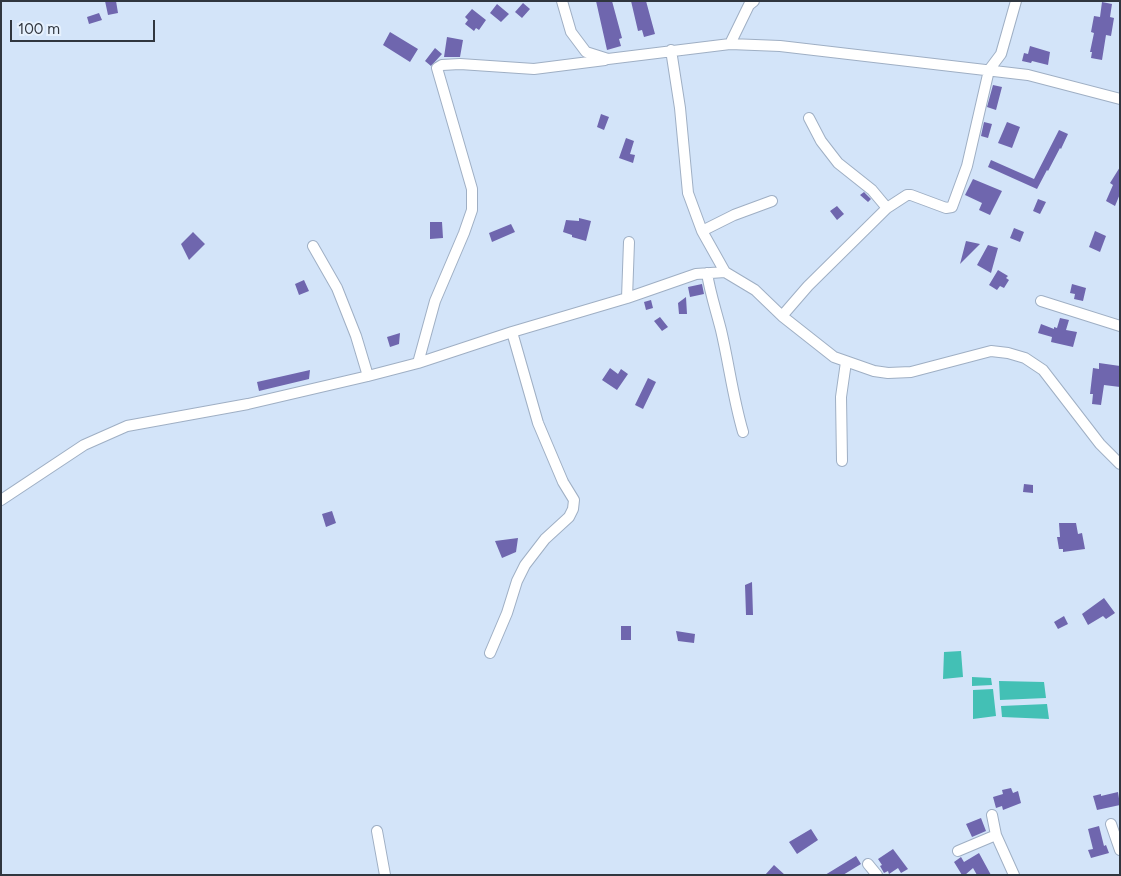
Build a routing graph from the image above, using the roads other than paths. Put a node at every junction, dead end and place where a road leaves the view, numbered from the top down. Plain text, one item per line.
1 (562, 1) edge
2 (754, 1) edge
3 (1016, 1) edge
4 (730, 44) junction
5 (671, 50) junction
6 (608, 59) junction
7 (989, 70) junction
8 (1120, 99) edge
9 (809, 118) dead end
10 (772, 201) dead end
11 (887, 208) junction
12 (702, 231) junction
13 (629, 242) dead end
14 (314, 246) dead end
15 (725, 272) junction
16 (707, 273) junction
17 (626, 298) junction
18 (1040, 301) dead end
19 (782, 316) junction
20 (1120, 326) edge
21 (512, 332) junction
22 (846, 362) junction
23 (418, 363) junction
24 (368, 376) junction
25 (743, 432) dead end
26 (842, 461) dead end
27 (1120, 464) edge
28 (1, 500) edge
29 (490, 653) dead end
30 (992, 815) dead end
31 (1111, 824) dead end
32 (377, 832) dead end
33 (996, 835) junction
34 (1120, 850) edge
35 (958, 851) dead end
36 (868, 864) dead end
37 (385, 875) edge
38 (878, 875) edge
39 (1014, 875) edge

1 - 6 street
2 - 4 street
3 - 7 street
4 - 5 street
4 - 7 street
5 - 6 street
5 - 12 street
6 - 23 street
7 - 8 street
7 - 11 street
9 - 11 street
10 - 12 street
11 - 19 street
12 - 15 street
13 - 17 street
14 - 24 street
15 - 16 street
15 - 19 street
16 - 17 street
16 - 25 street
17 - 21 street
18 - 20 street
19 - 22 street
21 - 23 street
21 - 29 street
22 - 26 street
22 - 27 street
23 - 24 street
24 - 28 street
30 - 33 street
31 - 34 street
32 - 37 street
33 - 35 street
33 - 39 street
36 - 38 street

